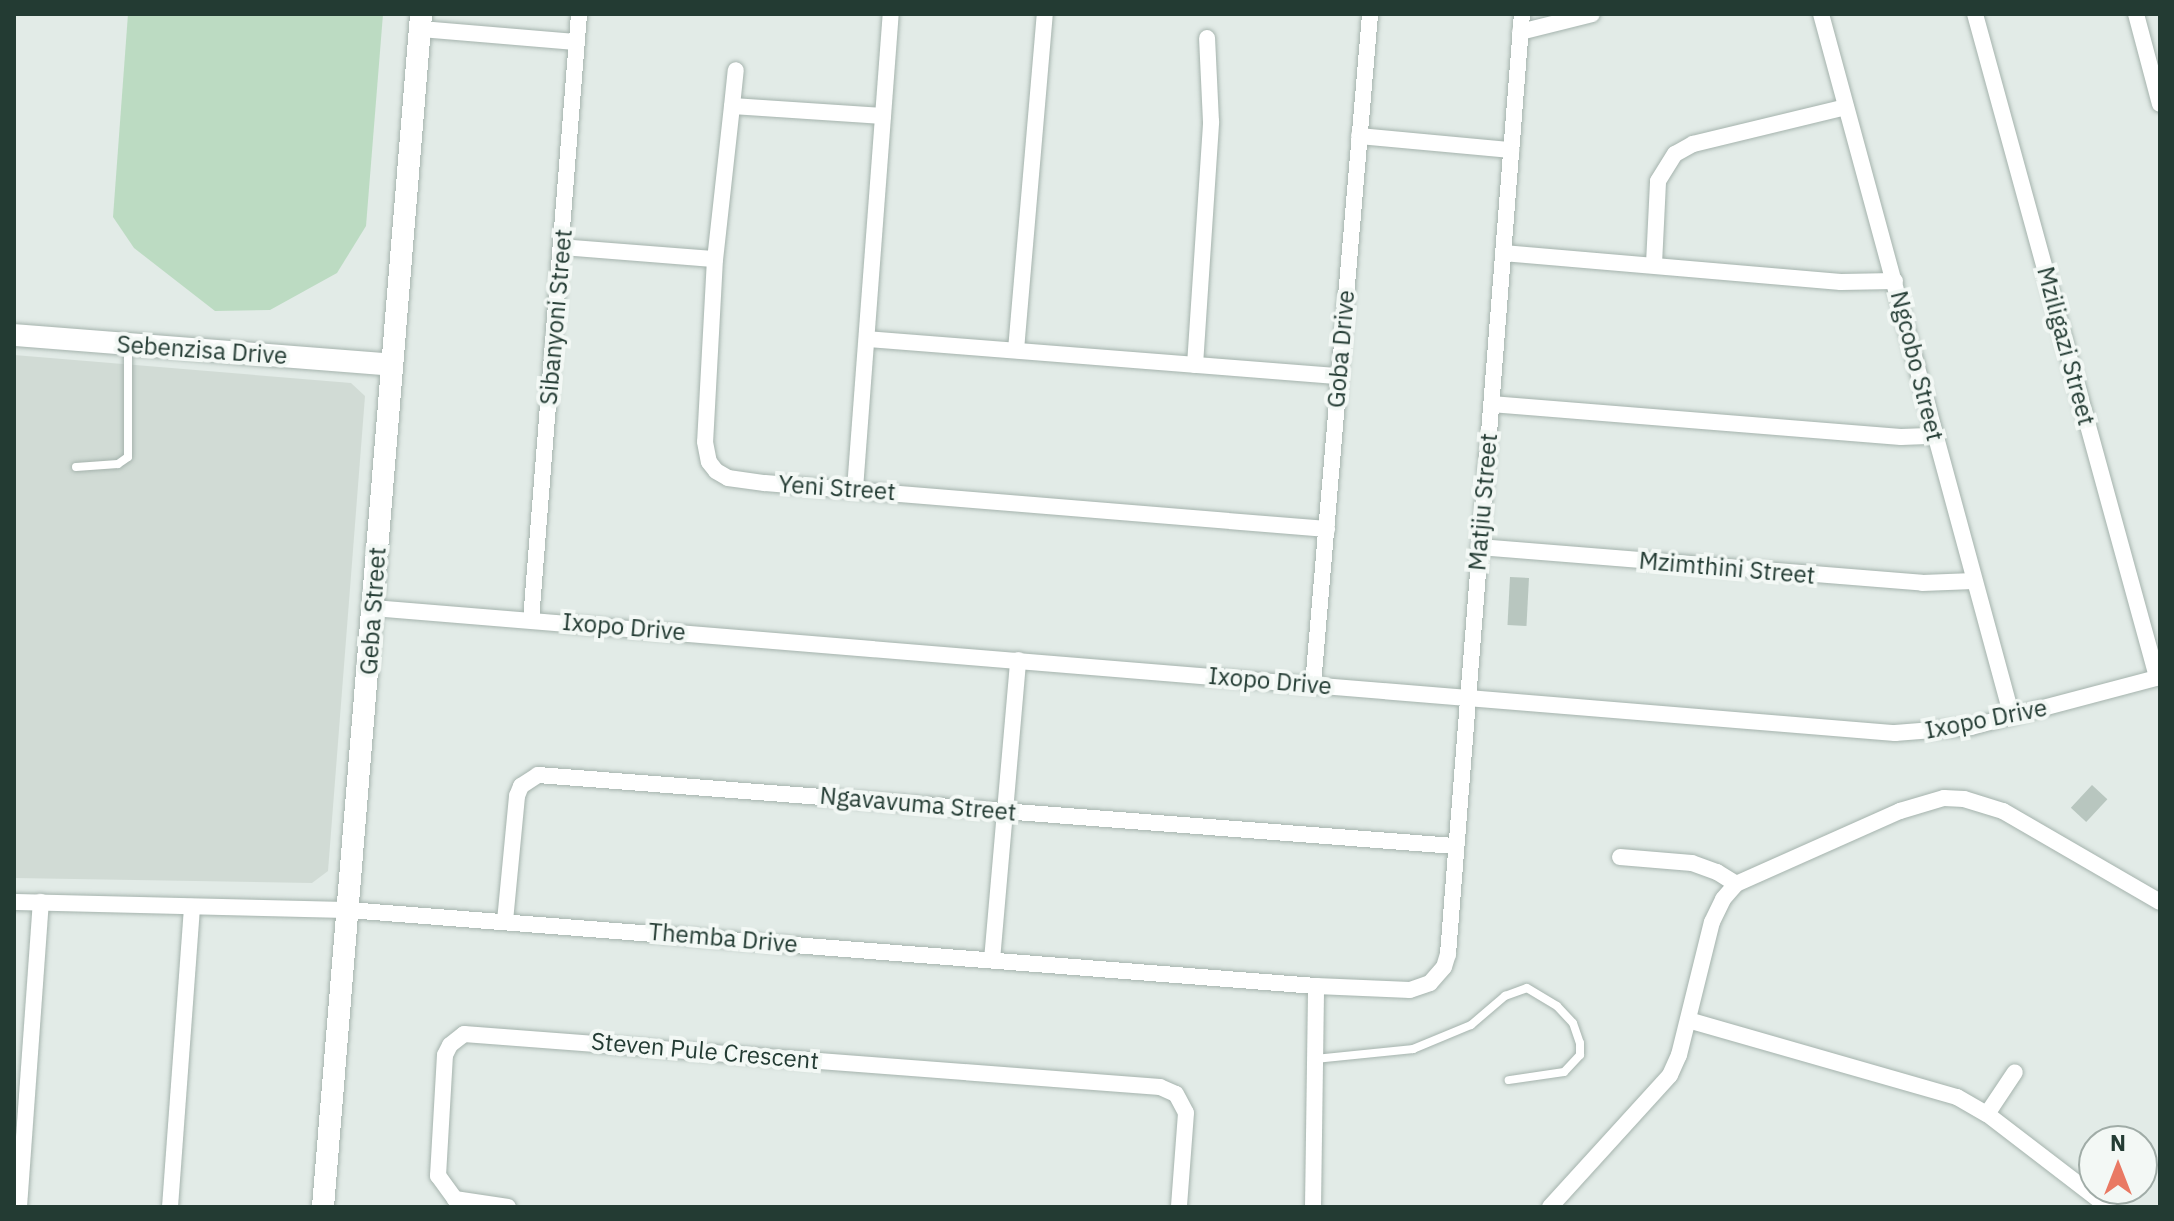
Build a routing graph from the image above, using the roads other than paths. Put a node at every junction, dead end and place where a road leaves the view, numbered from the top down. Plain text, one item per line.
1 (579, 14) edge
2 (891, 14) edge
3 (1045, 14) edge
4 (1370, 14) edge
5 (1522, 14) edge
6 (1592, 14) edge
7 (1821, 14) edge
8 (1975, 14) edge
9 (2136, 14) edge
10 (420, 21) edge
11 (1520, 32) junction
12 (1207, 38) dead end
13 (576, 42) junction
14 (736, 70) dead end
15 (2160, 104) edge
16 (732, 106) junction
17 (1846, 107) junction
18 (883, 116) junction
19 (1359, 136) junction
20 (1511, 150) junction
21 (561, 247) junction
22 (1503, 253) junction
23 (715, 259) junction
24 (1654, 264) junction
25 (1895, 281) junction
26 (14, 335) edge
27 (867, 339) junction
28 (128, 344) junction
29 (1016, 350) junction
30 (391, 365) junction
31 (1195, 365) junction
32 (1338, 376) junction
33 (1491, 404) junction
34 (1935, 436) junction
35 (76, 467) dead end
36 (855, 489) junction
37 (1327, 529) junction
38 (1479, 547) junction
39 (1974, 581) junction
40 (373, 608) junction
41 (531, 620) junction
42 (1018, 660) junction
43 (2159, 677) edge
44 (1313, 685) junction
45 (1467, 698) junction
46 (2012, 717) junction
47 (1007, 811) junction
48 (1455, 846) junction
49 (1620, 857) dead end
50 (1736, 884) junction
51 (2158, 896) edge
52 (14, 902) edge
53 (41, 902) junction
54 (192, 907) junction
55 (348, 910) junction
56 (505, 921) junction
57 (992, 960) junction
58 (1430, 983) joint
59 (1316, 986) junction
60 (1688, 1020) junction
61 (1314, 1059) junction
62 (2015, 1072) dead end
63 (1509, 1080) dead end
64 (1987, 1114) junction
65 (19, 1207) edge
66 (170, 1207) edge
67 (323, 1207) edge
68 (508, 1207) edge
69 (1179, 1207) edge
70 (1313, 1207) edge
71 (1550, 1207) edge
72 (2108, 1207) edge

1 - 13 street, Sibanyoni Street
2 - 18 street
3 - 29 street
4 - 19 street, Goba Drive
5 - 11 street, Matjiu Street
6 - 11 street
7 - 17 street, Ngcobo Street
8 - 43 street, Mziligazi Street
9 - 15 street
10 - 13 street
10 - 30 street, Geba Street
11 - 20 street, Matjiu Street
12 - 31 street
13 - 21 street, Sibanyoni Street
14 - 16 street, Yeni Street
16 - 18 street
16 - 23 street, Yeni Street
17 - 24 street
17 - 25 street, Ngcobo Street
18 - 27 street
19 - 20 street
19 - 32 street, Goba Drive
20 - 22 street, Matjiu Street
21 - 23 street
21 - 41 street, Sibanyoni Street
22 - 24 street
22 - 33 street, Matjiu Street
23 - 36 street, Yeni Street
24 - 25 street
25 - 34 street, Ngcobo Street
26 - 28 street, Sebenzisa Drive
27 - 29 street
27 - 36 street
28 - 30 street, Sebenzisa Drive
28 - 35 lane
29 - 31 street
30 - 40 street, Geba Street
31 - 32 street
32 - 37 street, Goba Drive
33 - 34 street
33 - 38 street, Matjiu Street
34 - 39 street, Ngcobo Street
36 - 37 street, Yeni Street
37 - 44 street, Goba Drive
38 - 39 street, Mzimthini Street
38 - 45 street, Matjiu Street
39 - 46 street, Ngcobo Street
40 - 41 street, Ixopo Drive
40 - 55 street, Geba Street
41 - 42 street, Ixopo Drive
42 - 44 street, Ixopo Drive
42 - 47 street
43 - 46 street, Ixopo Drive
44 - 45 street, Ixopo Drive
45 - 46 street, Ixopo Drive
45 - 48 street, Matjiu Street
47 - 48 street, Ngavavuma Street
47 - 56 street, Ngavavuma Street
47 - 57 street
48 - 58 street, Matjiu Street
49 - 50 street
50 - 51 street
50 - 60 street
52 - 53 street, Themba Drive
53 - 54 street, Themba Drive
53 - 65 street
54 - 55 street, Themba Drive
54 - 66 street
55 - 56 street, Themba Drive
55 - 67 street, Geba Street
56 - 57 street, Themba Drive
57 - 59 street, Themba Drive
58 - 59 street, Themba Drive
59 - 61 street
60 - 64 street
60 - 71 street
61 - 63 lane
61 - 70 street
62 - 64 street
64 - 72 street
68 - 69 street, Steven Pule Crescent

